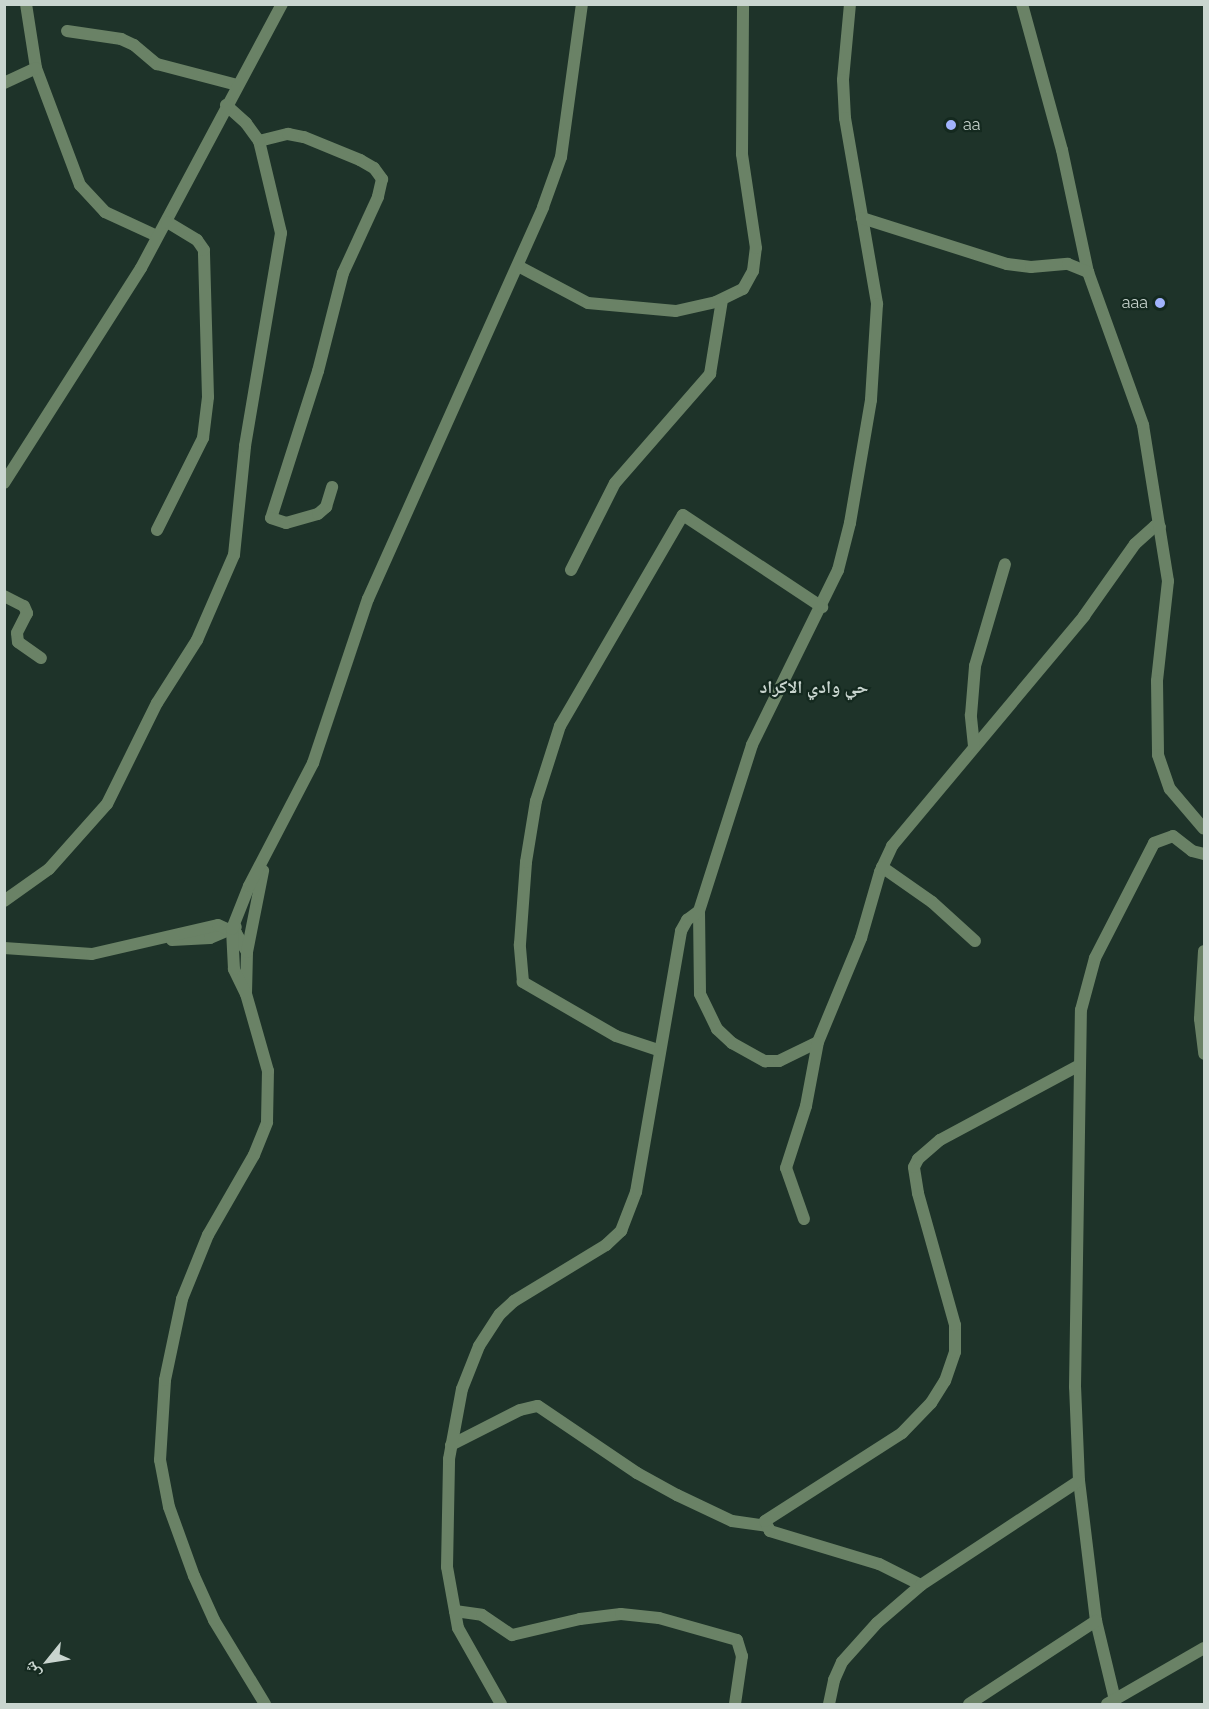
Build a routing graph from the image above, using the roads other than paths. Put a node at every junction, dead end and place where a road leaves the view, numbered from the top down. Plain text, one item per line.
1 (26, 4) edge
2 (282, 4) edge
3 (582, 4) edge
4 (743, 4) edge
5 (850, 4) edge
6 (1022, 4) edge
7 (68, 31) dead end
8 (36, 68) junction
9 (4, 83) edge
10 (237, 84) junction
11 (226, 105) junction
12 (259, 141) junction
13 (862, 218) junction
14 (167, 222) junction
15 (157, 236) junction
16 (518, 266) junction
17 (1088, 272) junction
18 (722, 300) junction
19 (4, 483) edge
20 (332, 487) dead end
21 (1160, 527) junction
22 (157, 530) dead end
23 (1005, 564) dead end
24 (571, 570) dead end
25 (4, 596) edge
26 (822, 607) junction
27 (41, 658) dead end
28 (974, 746) junction
29 (1204, 829) edge
30 (1204, 854) edge
31 (267, 856) junction
32 (882, 867) junction
33 (4, 901) edge
34 (253, 912) junction
35 (699, 912) junction
36 (232, 929) junction
37 (975, 941) dead end
38 (4, 948) edge
39 (1204, 951) edge
40 (247, 952) junction
41 (246, 994) junction
42 (818, 1042) junction
43 (658, 1050) junction
44 (1204, 1054) edge
45 (1078, 1066) junction
46 (804, 1219) dead end
47 (451, 1445) junction
48 (1079, 1481) junction
49 (766, 1526) junction
50 (921, 1585) junction
51 (455, 1611) junction
52 (1096, 1621) junction
53 (1204, 1648) edge
54 (1111, 1702) edge
55 (265, 1704) edge
56 (501, 1704) edge
57 (735, 1704) edge
58 (829, 1704) edge
59 (969, 1704) edge

1 - 8 street
2 - 10 street
3 - 16 street
4 - 18 street
5 - 13 street
6 - 17 street
7 - 10 street
8 - 9 street
8 - 15 street
10 - 11 street
11 - 12 street
11 - 14 street
12 - 20 street
12 - 33 street
13 - 17 street
13 - 26 street
14 - 15 street
14 - 22 street
15 - 19 street
16 - 18 street
16 - 31 street
17 - 21 street
18 - 24 street
21 - 28 street
21 - 29 street
23 - 28 street
25 - 27 street
26 - 35 street
26 - 43 street
28 - 32 street
30 - 45 street
31 - 34 street
31 - 36 street
32 - 37 street
32 - 42 street
34 - 36 street
34 - 40 street
35 - 42 street
35 - 43 street
36 - 38 street
36 - 40 street
36 - 41 street
39 - 44 street
40 - 41 street
41 - 55 street
42 - 46 street
43 - 47 street
45 - 48 street
45 - 49 street
47 - 49 street
47 - 51 street
48 - 50 street
48 - 52 street
49 - 50 street
50 - 58 street
51 - 56 street
51 - 57 street
52 - 54 street
52 - 59 street
53 - 54 street

